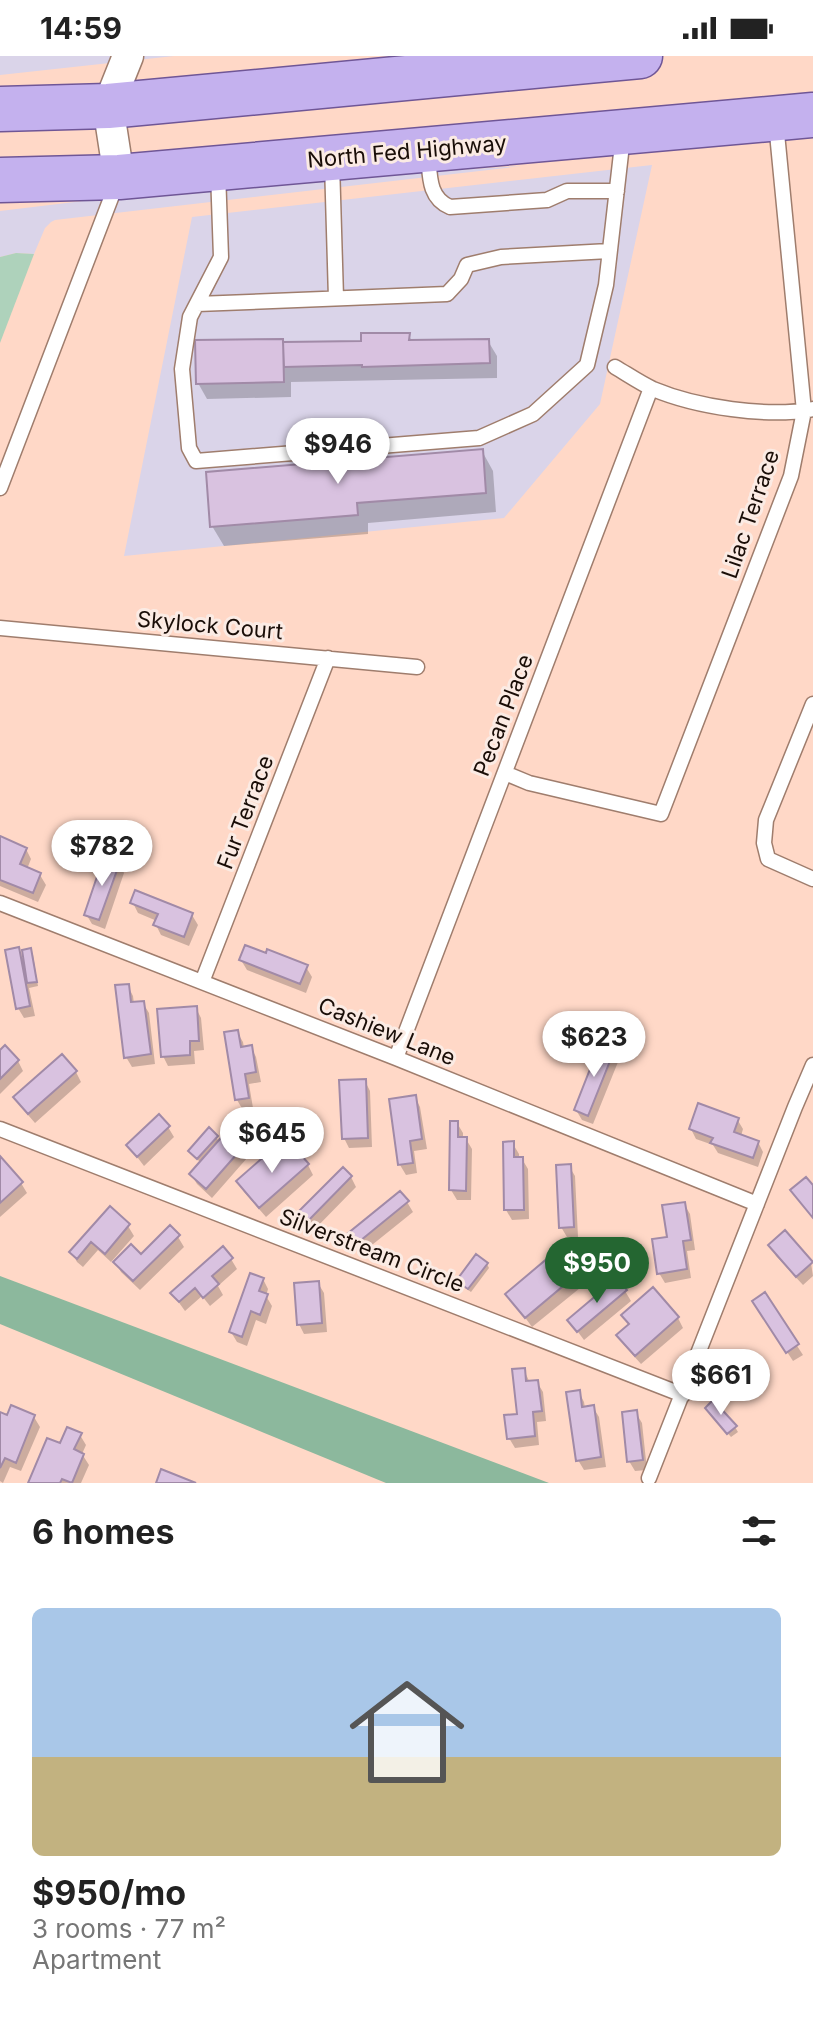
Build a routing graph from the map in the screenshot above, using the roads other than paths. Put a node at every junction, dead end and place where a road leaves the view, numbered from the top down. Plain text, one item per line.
1 (128, 56) edge
2 (640, 56) edge
3 (108, 106) junction
4 (0, 109) edge
5 (794, 116) edge
6 (623, 132) junction
7 (427, 149) junction
8 (332, 158) junction
9 (217, 168) junction
10 (119, 177) junction
11 (0, 180) edge
12 (617, 191) junction
13 (609, 251) junction
14 (336, 298) junction
15 (197, 304) junction
16 (615, 367) dead end
17 (651, 388) junction
18 (808, 410) edge
19 (0, 488) edge
20 (0, 628) edge
21 (328, 658) junction
22 (417, 667) dead end
23 (813, 704) edge
24 (505, 773) junction
25 (813, 879) edge
26 (0, 903) edge
27 (202, 982) junction
28 (396, 1058) junction
29 (813, 1065) edge
30 (0, 1129) edge
31 (757, 1204) junction
32 (683, 1395) junction
33 (649, 1478) dead end

1 - 3 street
2 - 3 main road
3 - 4 main road
3 - 10 street
5 - 6 main road, North Fed Highway
5 - 18 lane, Lilac Terrace
6 - 7 main road, North Fed Highway
6 - 12 lane
7 - 8 main road, North Fed Highway
7 - 12 lane
8 - 9 main road, North Fed Highway
8 - 14 lane
9 - 10 main road, North Fed Highway
9 - 15 lane
10 - 11 main road, North Fed Highway
10 - 19 lane
12 - 13 lane
13 - 14 lane
13 - 15 lane
14 - 15 lane
16 - 17 lane
17 - 18 lane
17 - 24 lane, Pecan Place
18 - 24 lane, Lilac Terrace
20 - 21 lane, Skylock Court
21 - 22 lane, Skylock Court
21 - 27 lane, Fur Terrace
23 - 25 lane
24 - 28 lane, Pecan Place
26 - 27 lane, Cashiew Lane
27 - 28 lane, Cashiew Lane
28 - 31 lane, Cashiew Lane
29 - 31 lane
30 - 32 lane, Silverstream Circle
31 - 32 lane
32 - 33 lane

